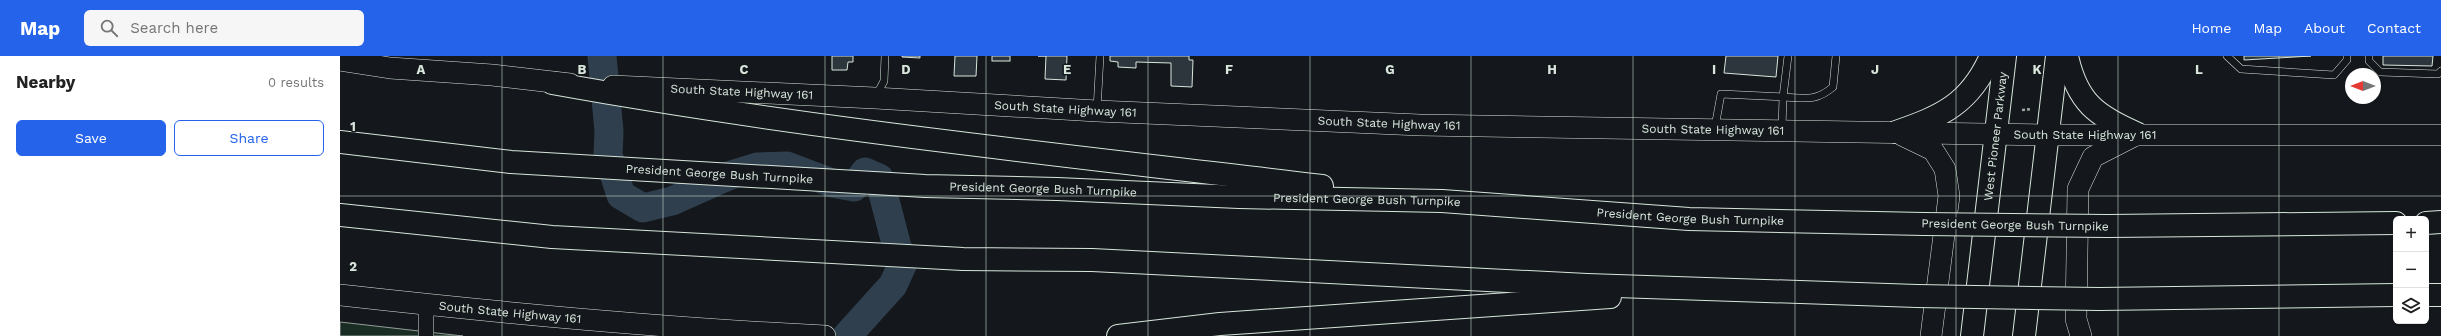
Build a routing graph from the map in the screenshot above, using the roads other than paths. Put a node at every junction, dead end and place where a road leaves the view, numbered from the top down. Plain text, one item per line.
1 (885, 56) edge
2 (1100, 56) edge
3 (1788, 56) edge
4 (1836, 56) edge
5 (1991, 56) edge
6 (2006, 56) edge
7 (2057, 56) edge
8 (2067, 56) edge
9 (2227, 56) edge
10 (2347, 56) edge
11 (2369, 56) edge
12 (340, 60) edge
13 (2441, 71) edge
14 (552, 83) junction
15 (1783, 97) junction
16 (875, 98) junction
17 (1097, 111) junction
18 (1715, 130) junction
19 (1782, 131) junction
20 (1896, 132) junction
21 (1996, 134) junction
22 (2138, 134) junction
23 (2047, 135) junction
24 (2441, 136) edge
25 (340, 142) edge
26 (1442, 201) junction
27 (340, 215) edge
28 (2441, 222) edge
29 (2393, 223) edge
30 (2429, 223) edge
31 (1689, 288) junction
32 (340, 295) edge
33 (2393, 295) edge
34 (2429, 295) edge
35 (2441, 295) edge
36 (426, 305) junction
37 (426, 336) edge
38 (825, 336) edge
39 (1118, 336) edge
40 (1932, 336) edge
41 (1972, 336) edge
42 (2024, 336) edge
43 (2081, 336) edge

1 - 16 lane
2 - 17 lane
3 - 15 lane
4 - 15 lane
5 - 20 main road
6 - 21 main road, West Pioneer Parkway
7 - 23 main road
8 - 22 main road
9 - 10 lane
11 - 13 lane
12 - 14 main road, South State Highway 161
14 - 16 main road, South State Highway 161
14 - 26 main road
15 - 18 lane
15 - 19 lane
16 - 17 main road, South State Highway 161
17 - 18 main road, South State Highway 161
18 - 19 main road, South State Highway 161
19 - 20 main road, South State Highway 161
20 - 21 main road, South State Highway 161
20 - 40 main road
21 - 23 main road, South State Highway 161
21 - 41 main road, West Pioneer Parkway
22 - 23 main road, South State Highway 161
22 - 24 main road, South State Highway 161
22 - 43 main road
23 - 42 main road
25 - 26 main road, President George Bush Turnpike
26 - 29 main road, President George Bush Turnpike, bridge
27 - 31 main road
28 - 30 main road
31 - 33 main road, bridge
31 - 39 main road
32 - 36 main road, South State Highway 161
34 - 35 main road
36 - 37 street
36 - 38 main road, South State Highway 161

